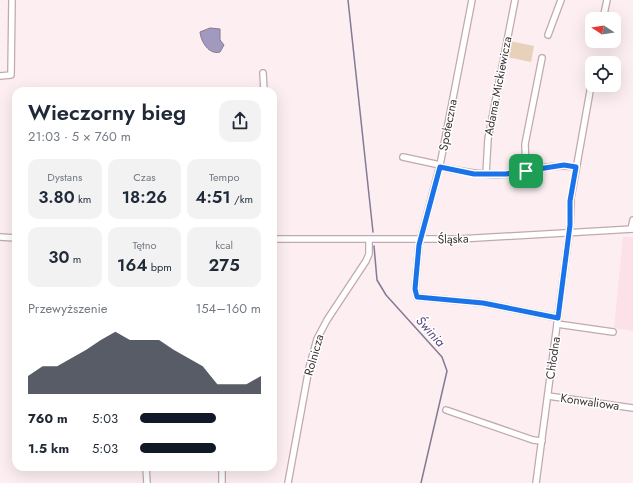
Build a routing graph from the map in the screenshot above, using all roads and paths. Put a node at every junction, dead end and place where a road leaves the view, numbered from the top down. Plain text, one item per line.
1 (12, 0) edge
2 (472, 0) edge
3 (515, 0) edge
4 (561, 0) edge
5 (607, 0) edge
6 (604, 12) edge
7 (548, 35) dead end
8 (542, 58) dead end
9 (264, 73) dead end
10 (0, 76) edge
11 (264, 87) edge
12 (590, 92) edge
13 (403, 157) dead end
14 (440, 166) junction
15 (576, 167) junction
16 (526, 171) junction
17 (486, 174) junction
18 (633, 220) edge
19 (632, 229) edge
20 (569, 233) junction
21 (0, 238) edge
22 (12, 238) edge
23 (277, 239) edge
24 (369, 240) junction
25 (420, 240) junction
26 (558, 318) junction
27 (557, 324) junction
28 (613, 332) dead end
29 (548, 396) junction
30 (633, 408) edge
31 (446, 410) dead end
32 (542, 441) junction
33 (146, 471) edge
34 (222, 471) edge
35 (147, 483) edge
36 (222, 483) edge
37 (288, 483) edge
38 (536, 483) edge

1 - 10 street
2 - 14 street, Społeczna
3 - 17 street, Adama Mickiewicza
4 - 7 street
5 - 6 street
8 - 16 street
9 - 11 street
12 - 15 street, Chłodna
13 - 14 street
14 - 17 street
14 - 25 street, Społeczna
15 - 16 street
15 - 20 street, Chłodna
16 - 17 street
18 - 19 street
19 - 20 street, Śląska
20 - 25 street, Śląska
20 - 26 street, Chłodna
21 - 22 street
23 - 24 street, Śląska
24 - 25 street, Śląska
24 - 37 street, Rolnicza
25 - 26 street, Społeczna
26 - 27 street, Chłodna
27 - 28 street
27 - 29 street, Chłodna
29 - 30 street, Konwaliowa
29 - 32 street, Chłodna
31 - 32 street
32 - 38 street, Chłodna
33 - 35 street
34 - 36 street

